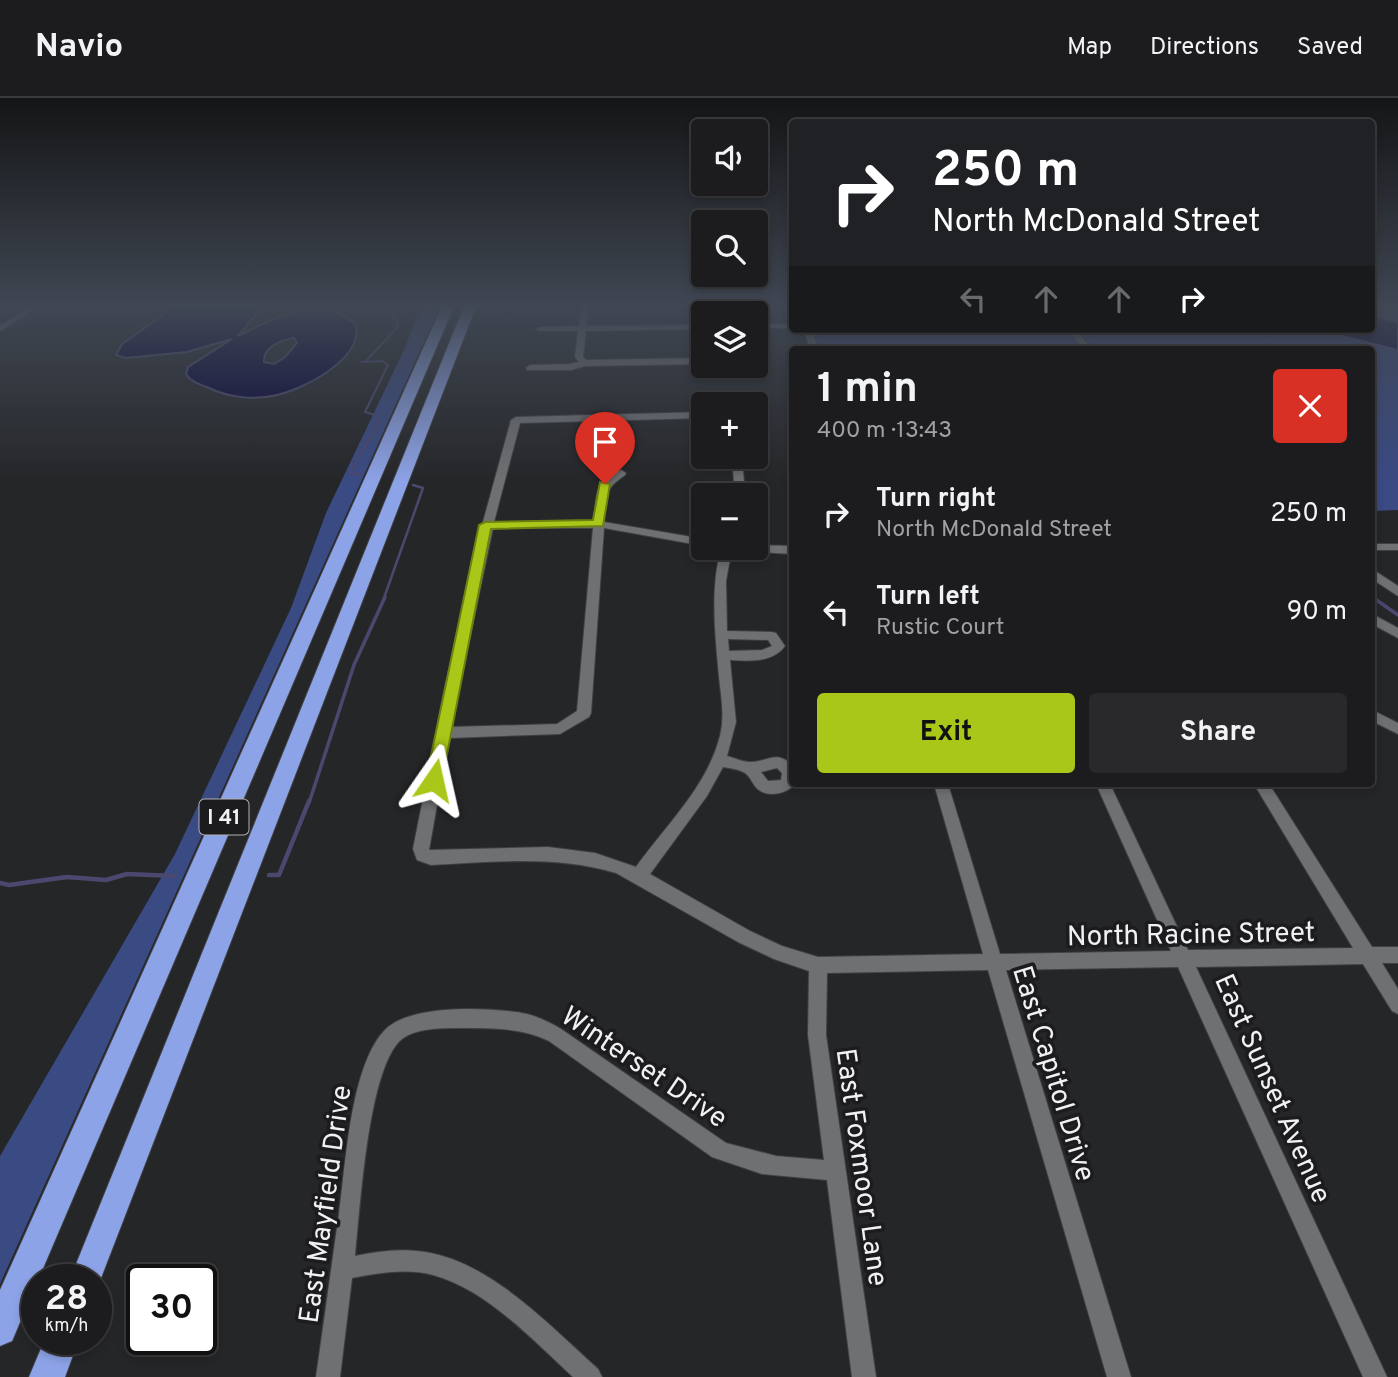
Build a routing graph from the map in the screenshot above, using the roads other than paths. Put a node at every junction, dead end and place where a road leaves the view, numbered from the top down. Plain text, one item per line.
1 (422, 364) edge
2 (443, 364) edge
3 (582, 364) edge
4 (530, 368) dead end
5 (691, 415) edge
6 (621, 473) dead end
7 (598, 524) junction
8 (485, 525) junction
9 (691, 541) edge
10 (1375, 547) edge
11 (1398, 547) edge
12 (768, 549) edge
13 (789, 550) edge
14 (723, 560) edge
15 (1375, 575) edge
16 (1398, 592) edge
17 (1375, 620) edge
18 (1398, 634) edge
19 (722, 635) junction
20 (724, 656) junction
21 (1375, 717) edge
22 (1398, 729) edge
23 (443, 733) junction
24 (719, 760) junction
25 (749, 768) dead end
26 (942, 787) edge
27 (1104, 787) edge
28 (1263, 787) edge
29 (639, 876) junction
30 (1398, 955) edge
31 (1368, 956) junction
32 (1184, 959) junction
33 (993, 963) junction
34 (818, 965) junction
35 (1398, 1005) edge
36 (386, 1041) joint
37 (834, 1170) junction
38 (92, 1264) edge
39 (342, 1269) junction
40 (0, 1329) edge
41 (56, 1355) edge
42 (47, 1377) edge
43 (328, 1377) edge
44 (590, 1377) edge
45 (864, 1377) edge
46 (1119, 1377) edge
47 (1375, 1377) edge

1 - 40 highway, I 41
2 - 38 highway, I 41
3 - 4 street
5 - 8 street
6 - 7 street
7 - 8 street
7 - 9 street
7 - 23 street
8 - 23 street
10 - 11 street
12 - 13 street
14 - 19 street
15 - 16 street
17 - 18 street
19 - 20 street
19 - 20 street
20 - 24 street
21 - 22 street
23 - 29 street, North Racine Street
24 - 25 street
24 - 29 street
26 - 33 street, East Capitol Drive
27 - 32 street, East Sunset Avenue
28 - 31 street
29 - 34 street, North Racine Street
30 - 31 street, North Racine Street
31 - 32 street, North Racine Street
31 - 35 street
32 - 33 street, North Racine Street
32 - 47 street, East Sunset Avenue
33 - 34 street, North Racine Street
33 - 46 street, East Capitol Drive
34 - 37 street, East Foxmoor Lane
36 - 37 street, Winterset Drive
36 - 39 street, East Mayfield Drive
37 - 45 street, East Foxmoor Lane
39 - 43 street, East Mayfield Drive
39 - 44 street
41 - 42 highway

